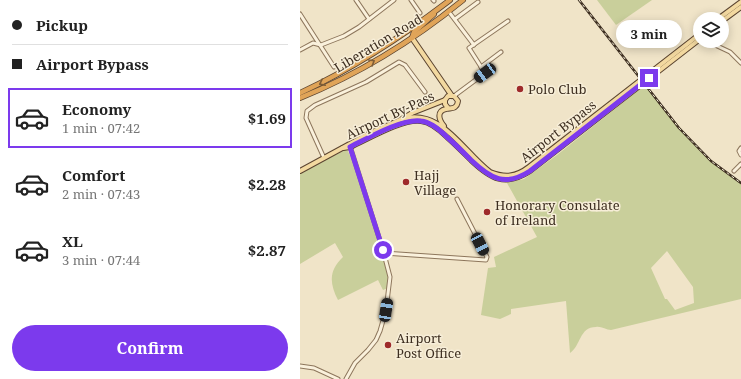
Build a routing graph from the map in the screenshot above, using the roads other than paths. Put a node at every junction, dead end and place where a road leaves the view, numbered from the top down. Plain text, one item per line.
1 (356, 0) edge
2 (394, 0) edge
3 (411, 0) edge
4 (450, 0) edge
5 (463, 0) edge
6 (478, 2) dead end
7 (741, 2) edge
8 (741, 8) edge
9 (437, 10) junction
10 (420, 12) dead end
11 (449, 12) junction
12 (727, 12) edge
13 (300, 14) edge
14 (729, 16) edge
15 (369, 19) junction
16 (455, 19) junction
17 (508, 21) dead end
18 (412, 38) junction
19 (693, 39) edge
20 (693, 44) edge
21 (321, 45) junction
22 (474, 45) junction
23 (722, 48) edge
24 (300, 50) edge
25 (501, 52) dead end
26 (741, 63) edge
27 (334, 67) dead end
28 (481, 67) junction
29 (441, 81) junction
30 (425, 92) dead end
31 (300, 93) edge
32 (453, 96) junction
33 (300, 98) edge
34 (446, 99) junction
35 (448, 108) junction
36 (402, 121) junction
37 (446, 129) junction
38 (349, 145) junction
39 (741, 148) edge
40 (741, 155) edge
41 (324, 158) junction
42 (741, 164) edge
43 (300, 171) edge
44 (734, 171) dead end
45 (457, 199) dead end
46 (384, 253) junction
47 (300, 366) edge
48 (338, 379) edge
49 (346, 379) edge

1 - 15 street
2 - 15 street
3 - 10 street
4 - 9 highway, Liberation Road
5 - 11 highway, Liberation Road
6 - 16 street
7 - 12 main road
8 - 14 main road
9 - 18 highway
9 -> 31 highway, Liberation Road
11 - 16 street
11 - 18 highway, Liberation Road
13 - 21 street
15 - 21 street
16 - 22 street
17 - 22 street
18 - 29 main road, Airport By-Pass
33 -> 18 highway, Liberation Road
19 - 37 main road, Airport Bypass
20 - 36 main road, Airport Bypass
21 - 24 street
21 - 27 street
22 - 28 street
23 - 26 street
25 - 28 street
28 - 32 street
29 - 32 main road, Airport By-Pass
29 - 34 main road, Airport By-Pass
30 - 41 street
32 - 34 main road
32 - 35 main road
34 - 35 main road
34 - 36 main road, Airport By-Pass
35 - 37 main road
36 - 37 main road, Airport Bypass
36 - 38 main road, Airport By-Pass
38 - 41 main road, Airport By-Pass
38 - 46 street
39 - 40 street
41 - 43 main road, Airport By-Pass
42 - 44 street
45 - 46 street
46 - 49 street
47 - 48 street

